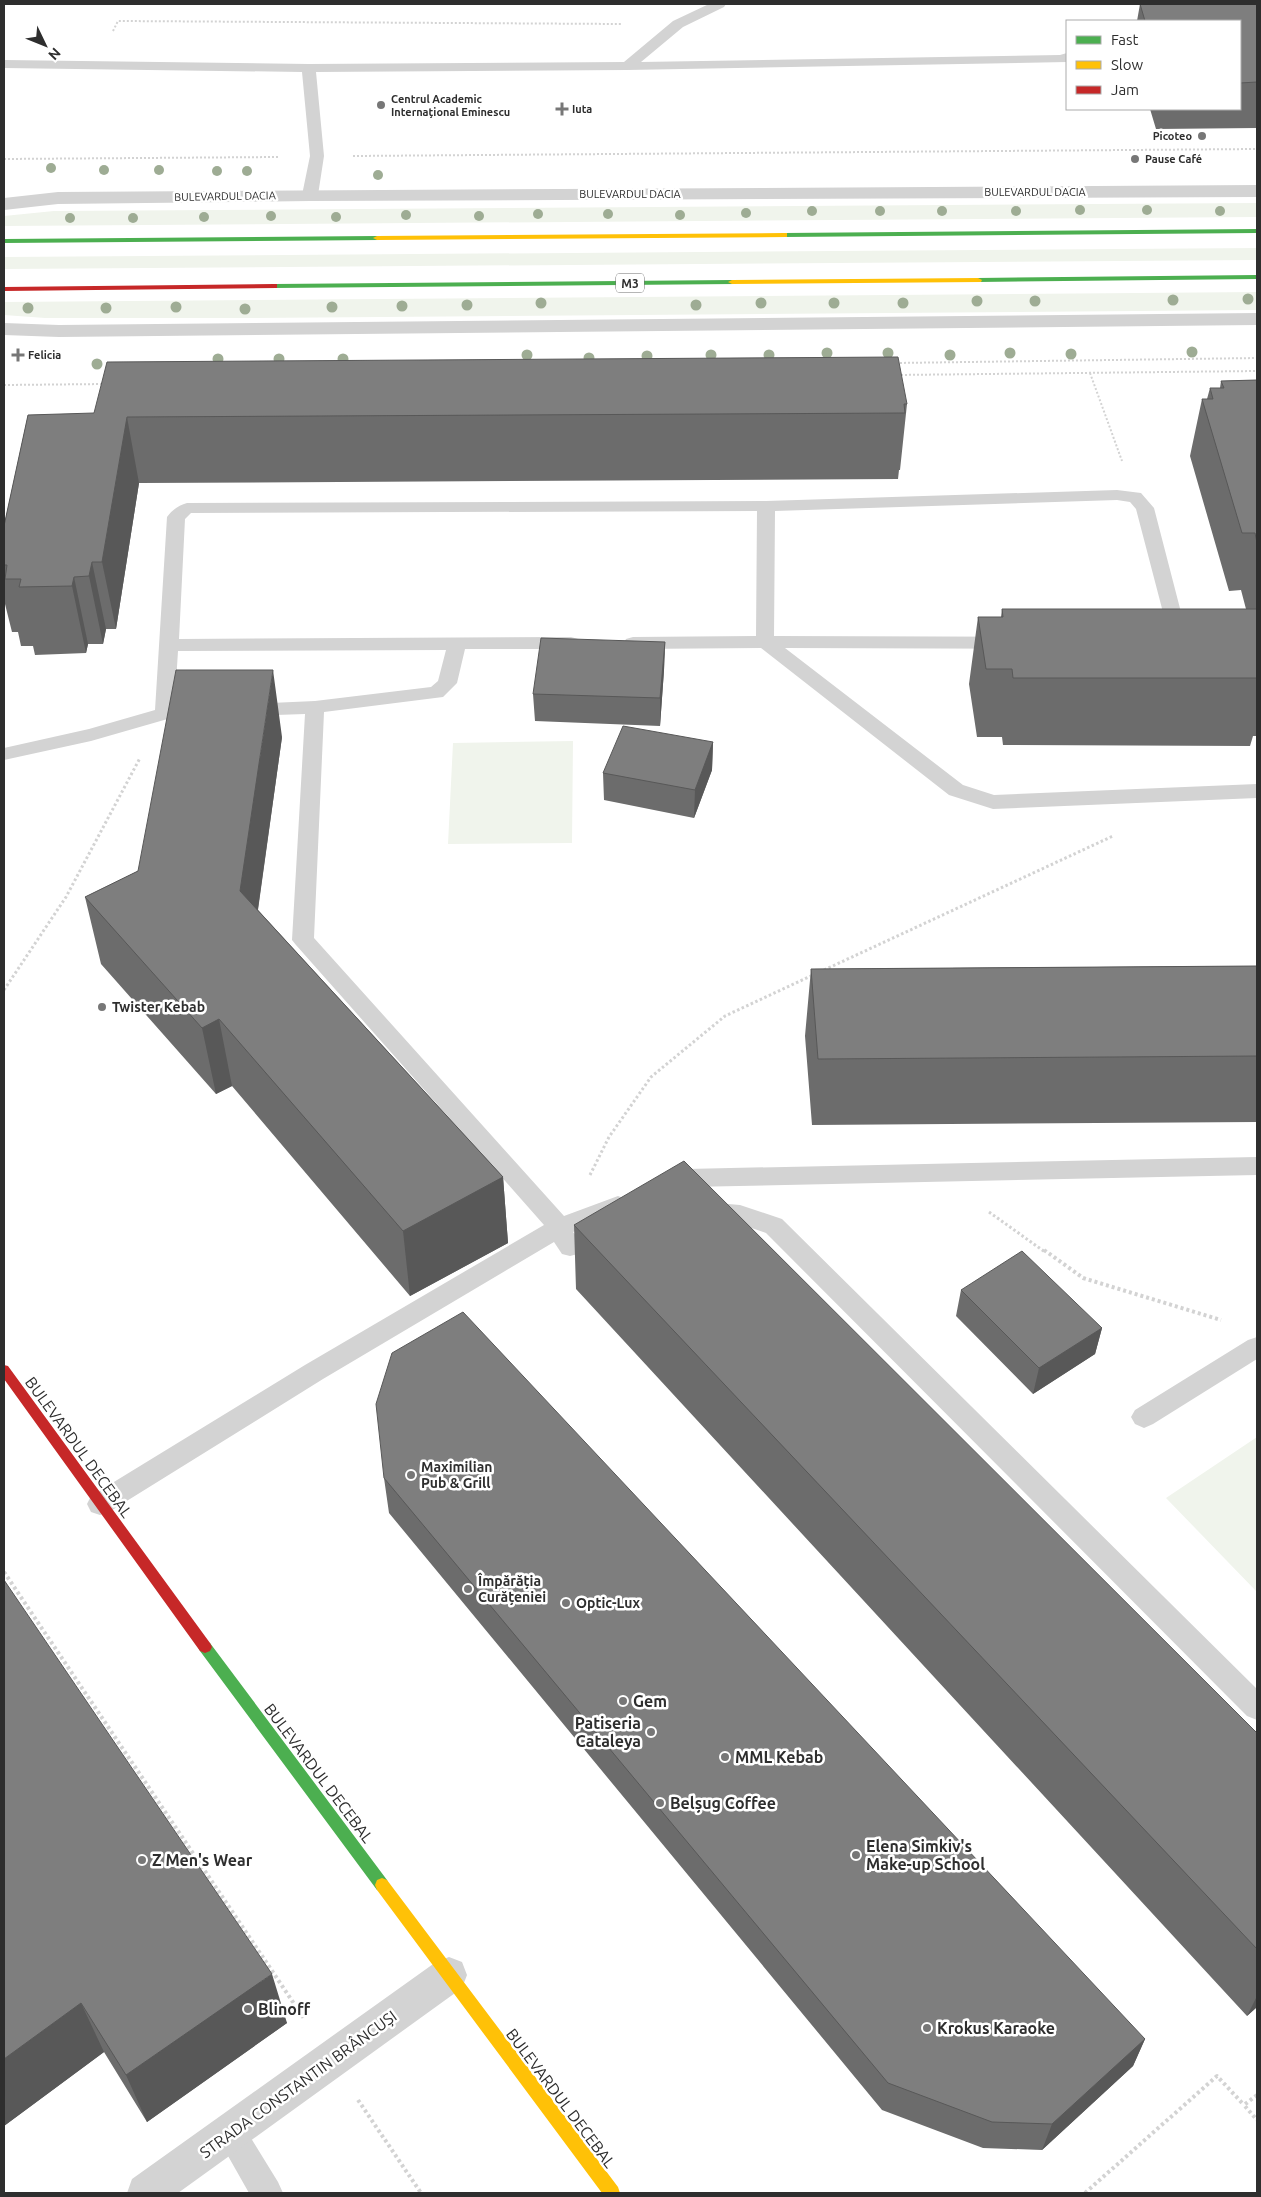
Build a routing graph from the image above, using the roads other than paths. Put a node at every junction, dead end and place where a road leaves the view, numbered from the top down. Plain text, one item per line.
1 (720, 4) edge
2 (1066, 57) edge
3 (4, 64) edge
4 (627, 66) junction
5 (309, 68) junction
6 (1257, 191) edge
7 (310, 195) junction
8 (4, 204) edge
9 (1257, 231) edge
10 (4, 241) edge
11 (1257, 277) edge
12 (4, 289) edge
13 (1257, 320) edge
14 (4, 329) edge
15 (766, 506) junction
16 (765, 642) junction
17 (457, 643) junction
18 (586, 643) edge
19 (616, 643) edge
20 (169, 645) junction
21 (315, 707) junction
22 (230, 711) edge
23 (4, 754) edge
24 (1257, 791) edge
25 (1257, 1166) edge
26 (685, 1215) edge
27 (556, 1224) junction
28 (625, 1232) edge
29 (1257, 1347) edge
30 (4, 1370) edge
31 (1144, 1417) dead end
32 (100, 1504) junction
33 (1257, 1707) edge
34 (449, 1975) junction
35 (230, 2133) junction
36 (146, 2193) edge
37 (268, 2193) edge
38 (612, 2193) edge

1 - 4 lane
2 - 4 lane
3 - 5 lane
4 - 5 lane
5 - 7 lane
6 - 7 street, BULEVARDUL DACIA
7 - 8 street, BULEVARDUL DACIA
9 - 10 main road
11 - 12 main road, M3
13 - 14 street
15 - 16 lane
15 - 16 lane
15 - 20 lane
16 - 19 lane
16 - 24 lane
17 - 18 lane
17 - 20 lane
17 - 21 lane
20 - 23 lane
21 - 22 lane
21 - 27 lane
25 - 27 lane
26 - 33 lane
27 - 28 lane
27 - 32 lane
29 - 31 lane
30 - 32 main road, BULEVARDUL DECEBAL
32 - 34 main road, BULEVARDUL DECEBAL
34 - 35 street, STRADA CONSTANTIN BRÂNCUȘI
34 - 38 main road, BULEVARDUL DECEBAL
35 - 36 street, STRADA CONSTANTIN BRÂNCUȘI
35 - 37 lane

